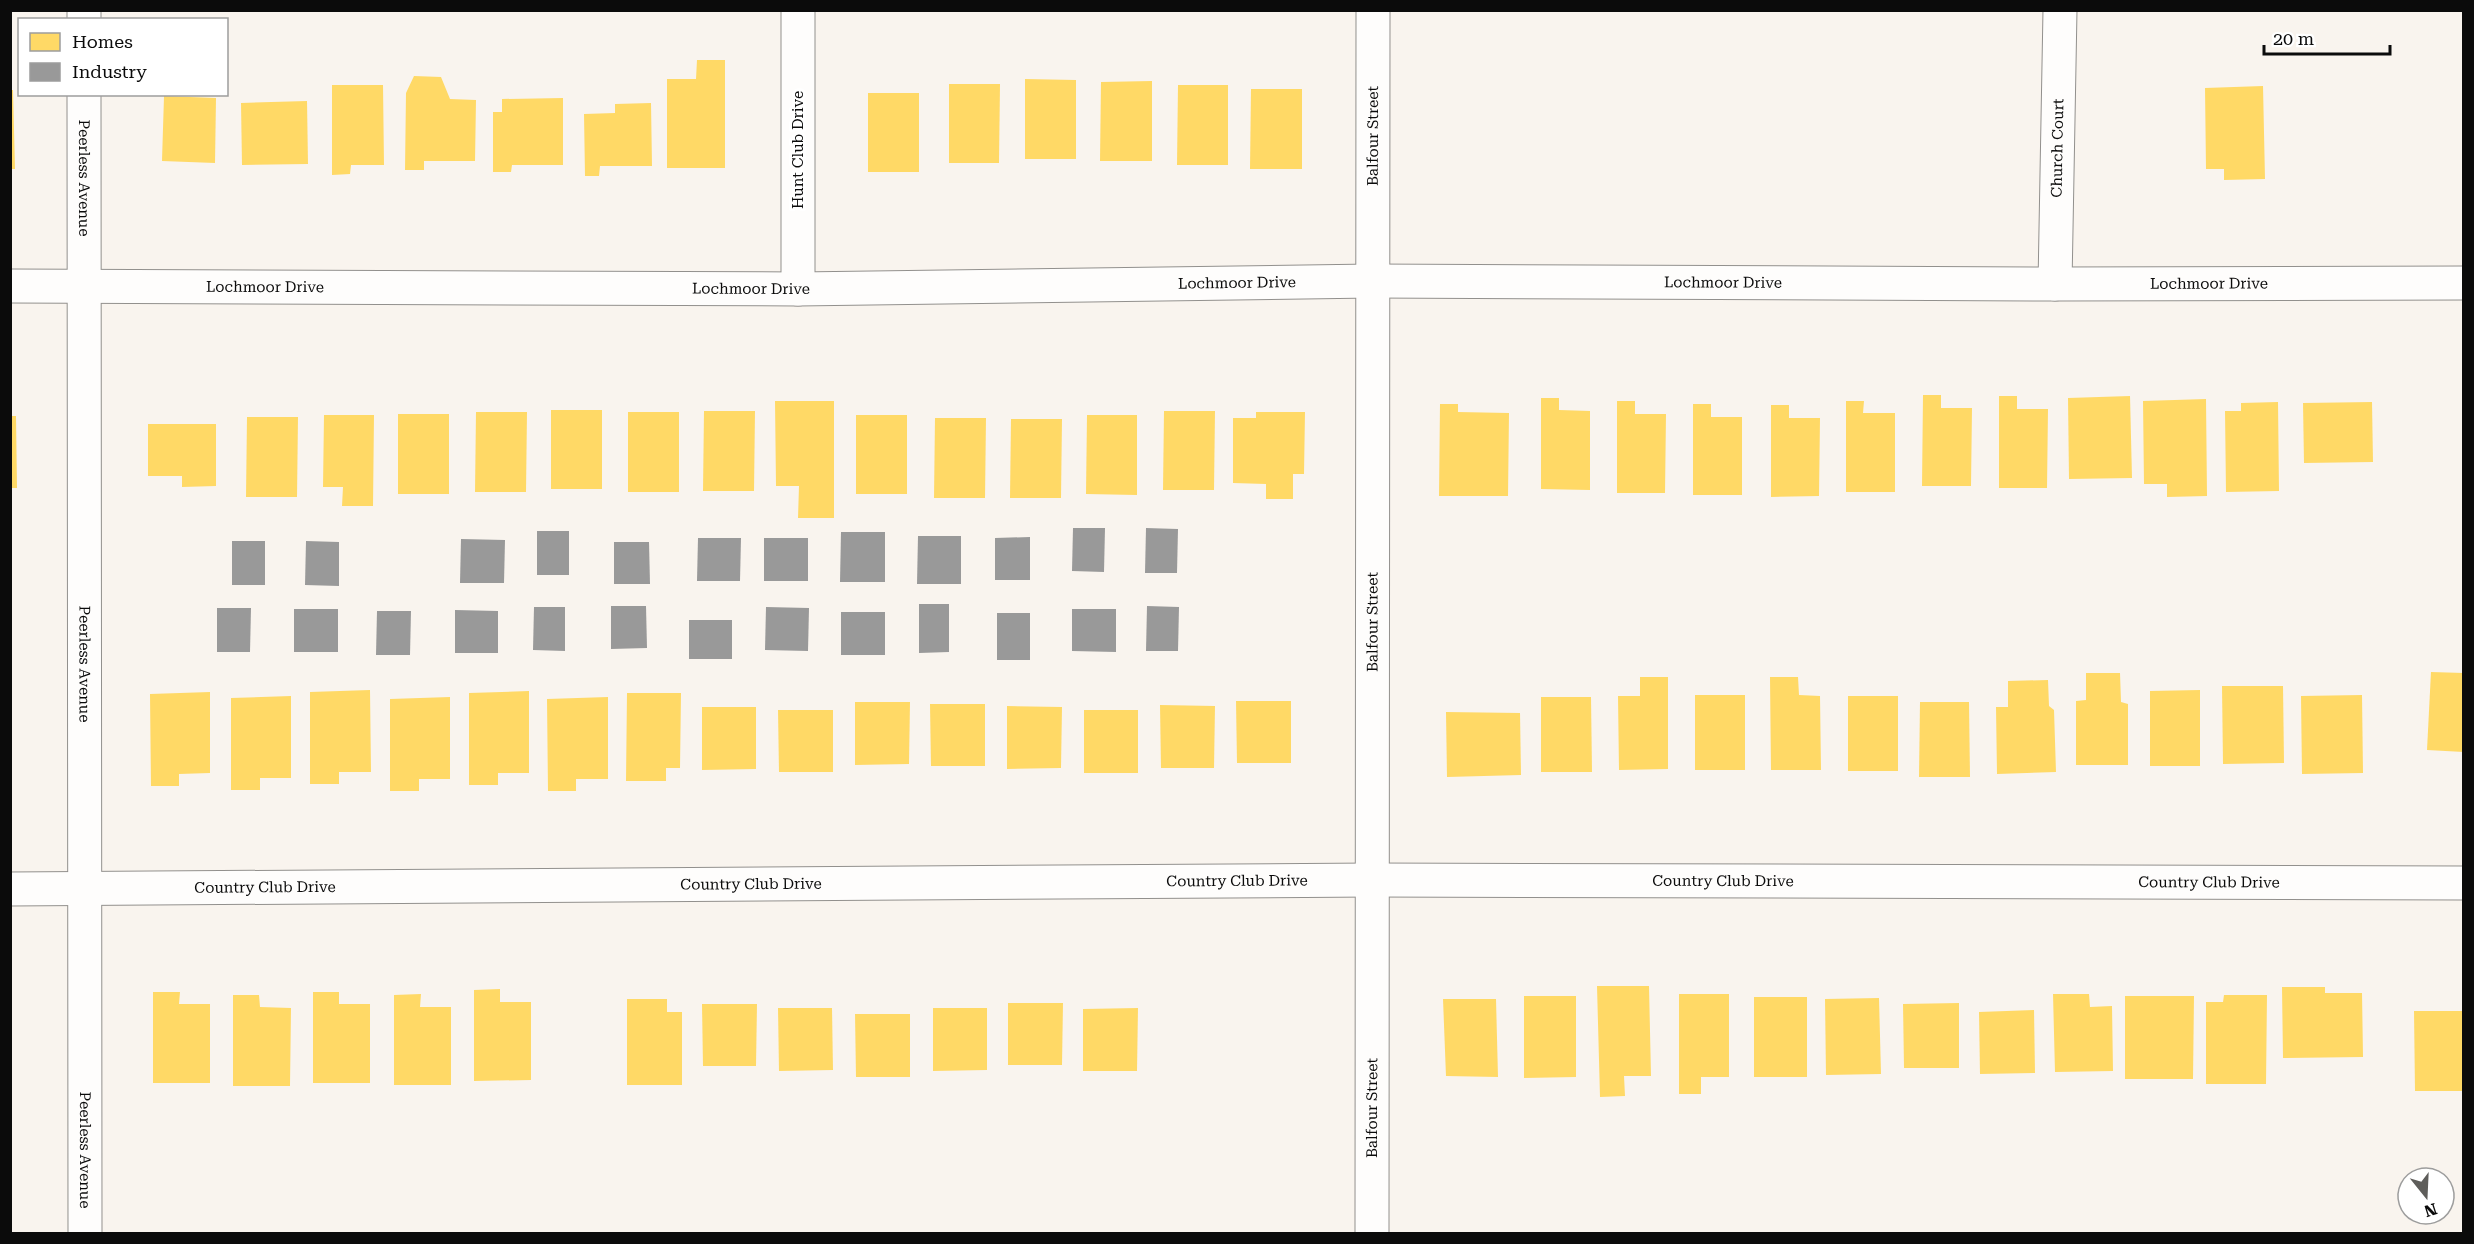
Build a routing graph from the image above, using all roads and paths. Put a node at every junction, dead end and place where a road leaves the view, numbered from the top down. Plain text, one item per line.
1 (798, 10) edge
2 (1373, 10) edge
3 (2060, 10) edge
4 (84, 96) edge
5 (1372, 281) junction
6 (2055, 284) junction
7 (2463, 284) edge
8 (10, 286) edge
9 (84, 286) junction
10 (798, 289) junction
11 (1372, 880) junction
12 (2463, 883) edge
13 (84, 888) junction
14 (10, 889) edge
15 (85, 1233) edge
16 (1372, 1233) edge

1 - 10 street, Hunt Club Drive
2 - 5 street, Balfour Street
3 - 6 street, Church Court
4 - 9 street, Peerless Avenue
5 - 6 street, Lochmoor Drive
5 - 10 street, Lochmoor Drive
5 - 11 street, Balfour Street
6 - 7 street, Lochmoor Drive
8 - 9 street, Lochmoor Drive
9 - 10 street, Lochmoor Drive
9 - 13 street, Peerless Avenue
11 - 12 street, Country Club Drive
11 - 13 street, Country Club Drive
11 - 16 street, Balfour Street
13 - 14 street, Country Club Drive
13 - 15 street, Peerless Avenue

